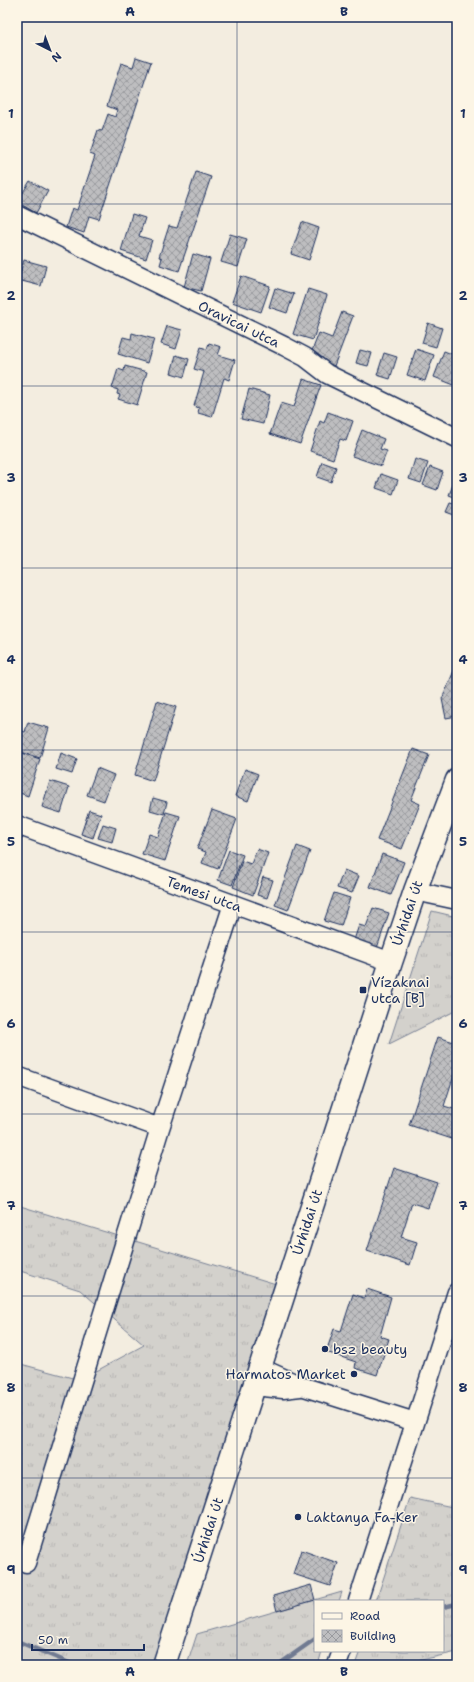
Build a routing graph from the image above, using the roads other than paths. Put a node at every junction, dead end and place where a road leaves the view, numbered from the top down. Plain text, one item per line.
1 (17, 215) edge
2 (457, 438) edge
3 (457, 780) edge
4 (17, 825) edge
5 (415, 891) junction
6 (457, 900) edge
7 (233, 904) junction
8 (390, 962) junction
9 (17, 1076) edge
10 (160, 1128) junction
11 (457, 1292) edge
12 (258, 1377) junction
13 (415, 1422) junction
14 (26, 1563) dead end
15 (358, 1600) edge
16 (342, 1652) edge
17 (164, 1665) edge
18 (337, 1665) edge

1 - 2 street, Oravicai utca
3 - 5 main road, Úrhidai út
4 - 7 street, Temesi utca
5 - 6 street
5 - 8 main road, Úrhidai út
7 - 8 street, Temesi utca
7 - 10 street
8 - 12 main road, Úrhidai út
9 - 10 street
10 - 14 street
11 - 13 street
12 - 13 street
12 - 17 main road, Úrhidai út
13 - 15 street
16 - 18 street

